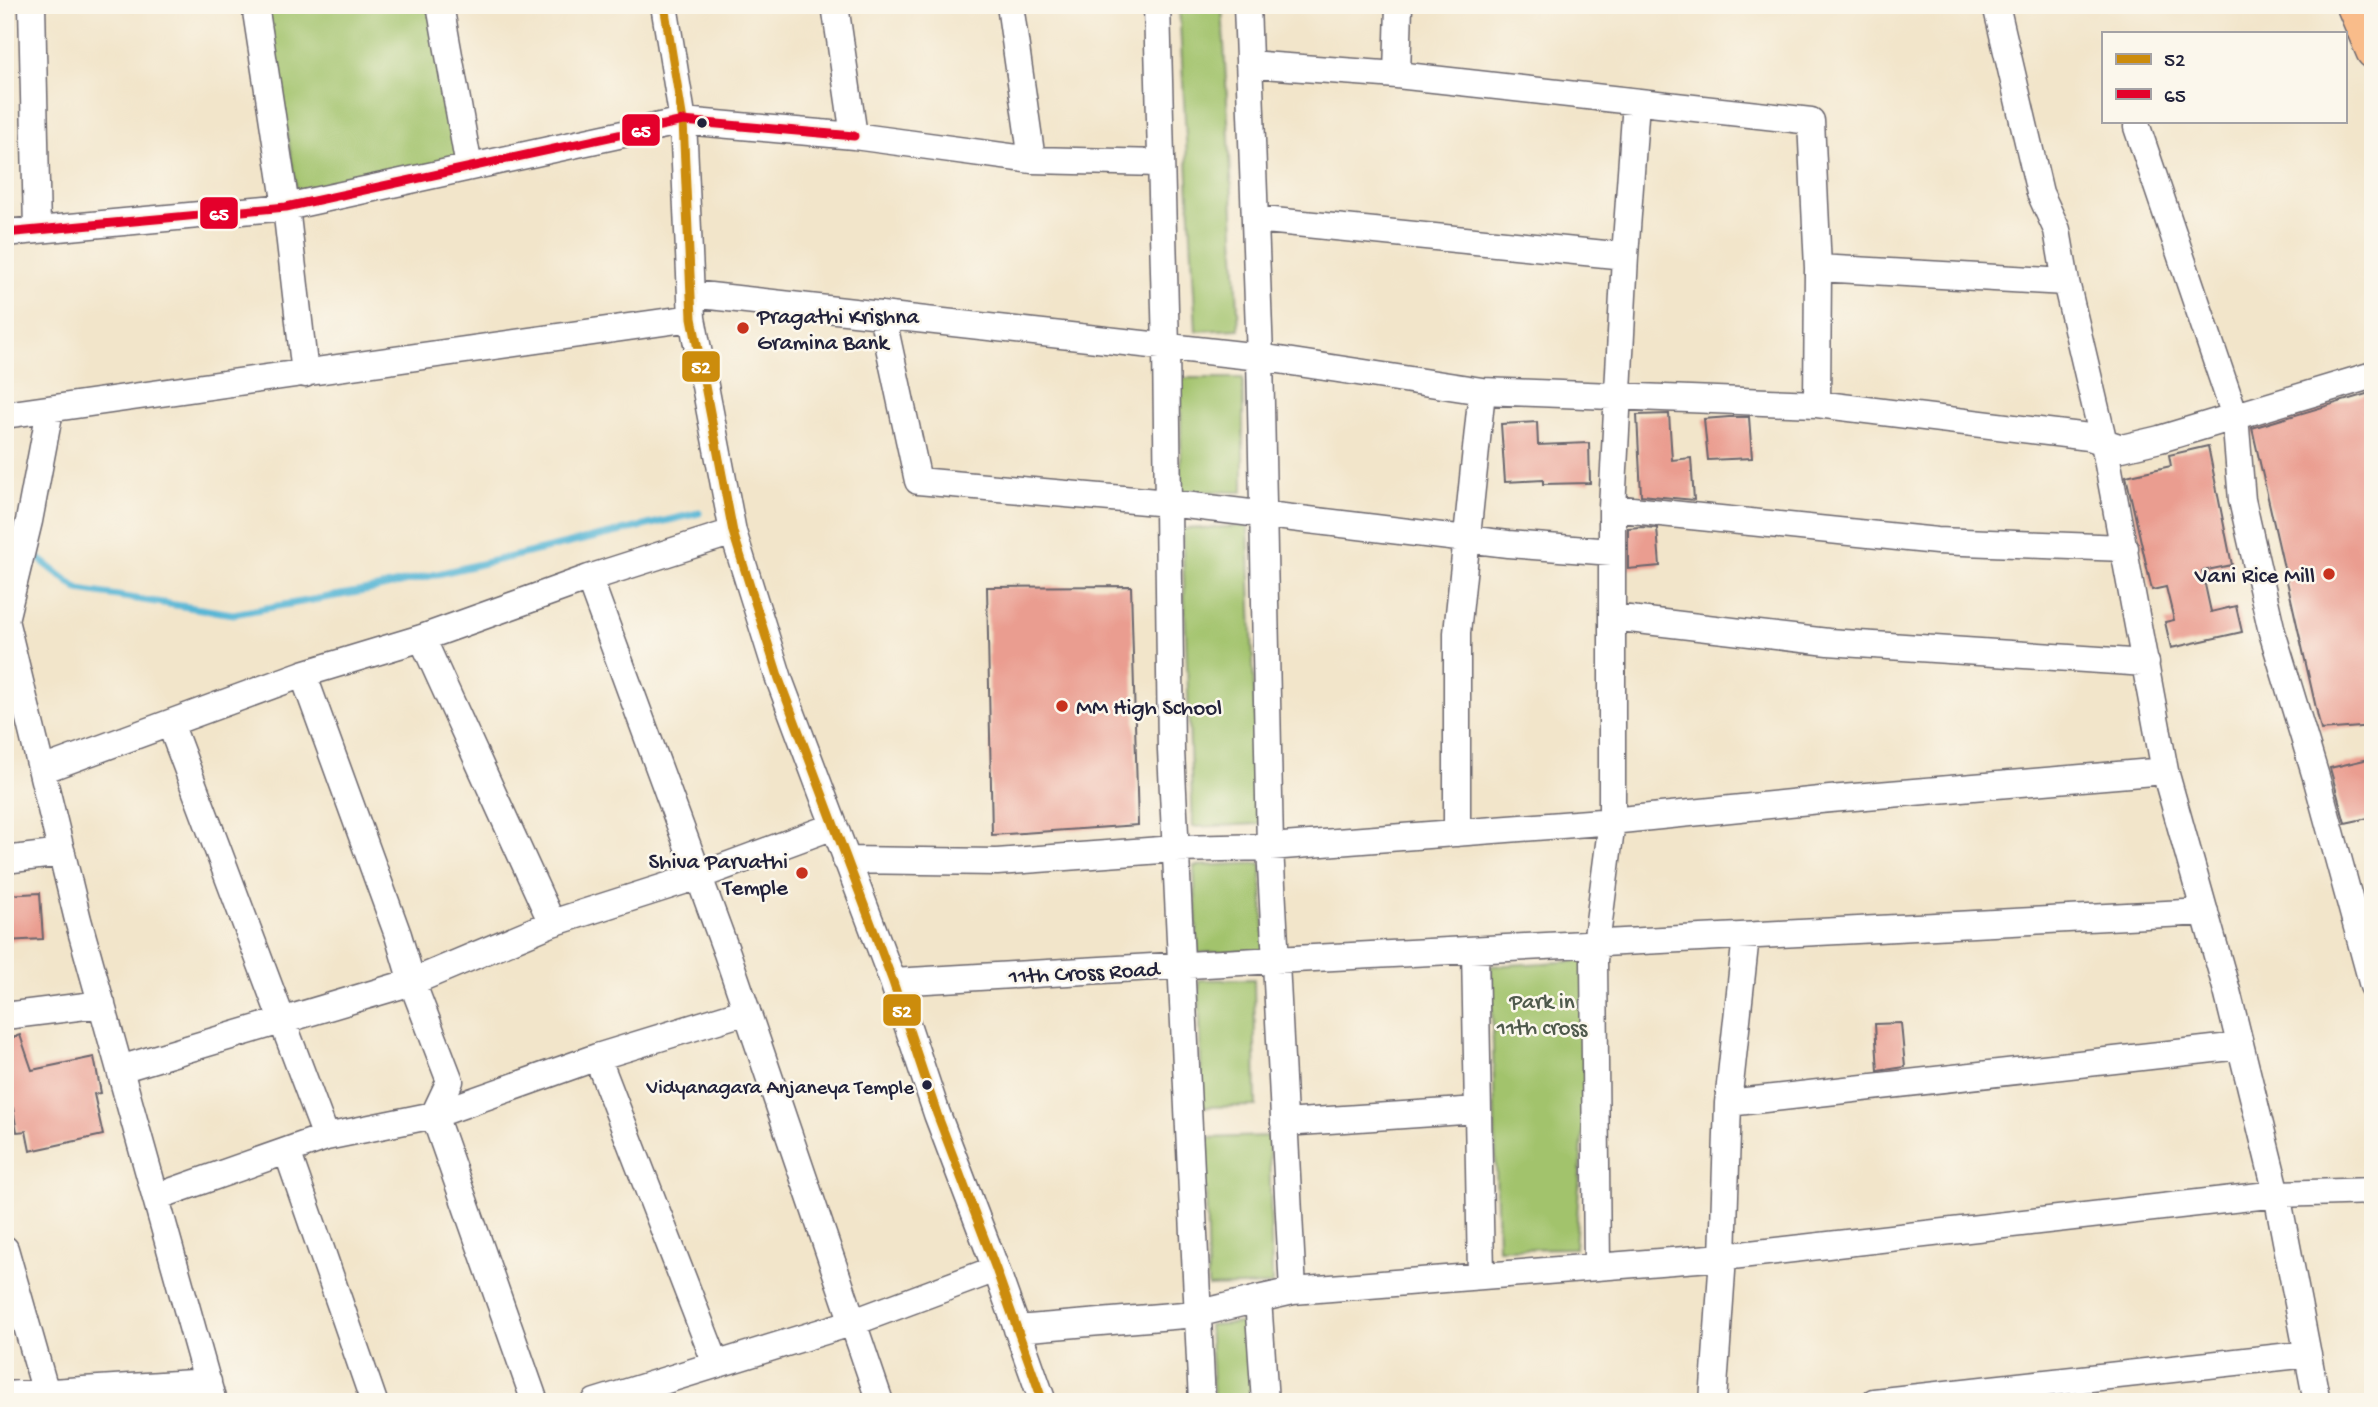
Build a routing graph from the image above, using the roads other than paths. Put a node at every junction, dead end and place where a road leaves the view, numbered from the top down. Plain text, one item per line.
1 (32, 5) edge
2 (255, 5) edge
3 (440, 5) edge
4 (664, 5) edge
5 (835, 5) edge
6 (1010, 5) edge
7 (1157, 5) edge
8 (1247, 5) edge
9 (1399, 5) edge
10 (1996, 5) edge
11 (2353, 5) edge
12 (2373, 52) edge
13 (1250, 64) junction
14 (1397, 75) junction
15 (1636, 102) junction
16 (683, 121) junction
17 (2137, 127) dead end
18 (854, 136) junction
19 (1032, 160) junction
20 (1161, 163) junction
21 (469, 167) junction
22 (286, 207) junction
23 (1255, 219) junction
24 (37, 230) junction
25 (5, 233) edge
26 (1625, 256) junction
27 (1818, 268) junction
28 (2066, 282) junction
29 (692, 306) junction
30 (882, 315) junction
31 (1166, 347) junction
32 (1260, 356) junction
33 (304, 374) junction
34 (2373, 375) edge
35 (1482, 391) junction
36 (1618, 397) junction
37 (1816, 404) junction
38 (50, 410) junction
39 (5, 415) edge
40 (2235, 416) junction
41 (2104, 443) junction
42 (1168, 503) junction
43 (1612, 508) junction
44 (1263, 514) junction
45 (17, 522) edge
46 (733, 532) junction
47 (1466, 539) junction
48 (2125, 548) junction
49 (1612, 552) junction
50 (589, 578) junction
51 (1612, 617) junction
52 (5, 620) edge
53 (422, 638) junction
54 (2146, 663) junction
55 (303, 674) junction
56 (16, 708) edge
57 (170, 723) junction
58 (42, 770) junction
59 (2165, 771) junction
60 (1612, 821) junction
61 (834, 826) junction
62 (1457, 833) junction
63 (1270, 847) junction
64 (1175, 849) junction
65 (62, 853) junction
66 (5, 860) edge
67 (846, 860) junction
68 (699, 876) junction
69 (2205, 912) junction
70 (552, 923) junction
71 (1746, 936) junction
72 (1597, 944) junction
73 (1475, 950) junction
74 (1275, 960) junction
75 (1181, 965) junction
76 (412, 982) junction
77 (892, 982) junction
78 (2373, 986) edge
79 (102, 1004) junction
80 (747, 1011) junction
81 (5, 1016) edge
82 (283, 1022) junction
83 (2240, 1046) junction
84 (597, 1057) junction
85 (120, 1069) junction
86 (1728, 1103) junction
87 (1478, 1110) junction
88 (435, 1115) junction
89 (1284, 1123) junction
90 (326, 1137) junction
91 (287, 1151) junction
92 (2373, 1191) edge
93 (2277, 1194) junction
94 (156, 1197) junction
95 (5, 1249) edge
96 (1723, 1257) junction
97 (1598, 1266) junction
98 (996, 1269) junction
99 (1481, 1275) junction
100 (11, 1289) edge
101 (1293, 1291) junction
102 (1258, 1299) junction
103 (1196, 1314) junction
104 (854, 1322) junction
105 (1017, 1329) junction
106 (2308, 1354) junction
107 (716, 1364) junction
108 (211, 1392) edge
109 (46, 1393) junction
110 (5, 1395) edge
111 (374, 1402) edge
112 (535, 1402) edge
113 (595, 1402) edge
114 (880, 1402) edge
115 (1043, 1402) edge
116 (1202, 1402) edge
117 (1265, 1402) edge
118 (1713, 1402) edge
119 (1874, 1402) edge
120 (2317, 1402) edge

1 - 24 street
2 - 22 street
3 - 21 street
4 - 16 street
5 - 18 street
6 - 19 street
7 - 20 street
8 - 13 street
9 - 14 street
10 - 28 street
11 - 12 main road
13 - 14 street
13 - 23 street
14 - 15 street
15 - 26 street
15 - 27 street
16 - 18 street
16 - 21 street
16 - 29 street
17 - 40 street
18 - 19 street
19 - 20 street
20 - 31 street
21 - 22 street
22 - 24 street
22 - 33 street
23 - 26 street
23 - 32 street
24 - 25 street
26 - 36 street
27 - 28 street
27 - 37 street
28 - 41 street
29 - 30 street
29 - 33 street
29 - 46 street
30 - 31 street
30 - 42 street
31 - 32 street
31 - 42 street
32 - 35 street
32 - 44 street
33 - 38 street
34 - 40 street
35 - 36 street
35 - 47 street
36 - 37 street
36 - 43 street
37 - 41 street
38 - 39 street
38 - 45 street
40 - 41 street
40 - 78 street
41 - 48 street
42 - 44 street
42 - 64 street
43 - 48 street
43 - 49 street
44 - 47 street
44 - 63 street
45 - 52 street
46 - 50 street
46 - 61 street
47 - 49 street
47 - 62 street
48 - 54 street
49 - 51 street
50 - 53 street
50 - 68 street
51 - 54 street
51 - 60 street
52 - 56 street
53 - 55 street
53 - 70 street
54 - 59 street
55 - 57 street
55 - 76 street
56 - 58 street
57 - 58 street
57 - 82 street
58 - 65 street
59 - 60 street
59 - 69 street
60 - 62 street
60 - 72 street
61 - 67 street
61 - 68 street
62 - 63 street
63 - 64 street
63 - 74 street
64 - 67 street
64 - 75 street
65 - 66 street
65 - 79 street
67 - 77 street
68 - 70 street
68 - 80 street
69 - 71 street, 11th Cross Road
69 - 83 street
70 - 76 street
71 - 72 street, 11th Cross Road
71 - 86 street
72 - 73 street, 11th Cross Road
72 - 97 street
73 - 74 street, 11th Cross Road
73 - 87 street
74 - 75 street, 11th Cross Road
74 - 89 street
75 - 77 street, 11th Cross Road
75 - 103 street
76 - 82 street
76 - 88 street
77 - 98 street
79 - 81 street
79 - 85 street
80 - 84 street
80 - 104 street
82 - 85 street
82 - 90 street
83 - 86 street
83 - 93 street
84 - 88 street
84 - 107 street
85 - 94 street
86 - 96 street
87 - 89 street
87 - 99 street
88 - 90 street
88 - 112 street
89 - 101 street
90 - 91 street
91 - 94 street
91 - 111 street
92 - 93 street
93 - 96 street
93 - 106 street
94 - 108 street
95 - 100 street
96 - 97 street
96 - 118 street
97 - 99 street
98 - 104 street
98 - 105 street
99 - 101 street
100 - 109 street
101 - 102 street
102 - 103 street
102 - 117 street
103 - 105 street
103 - 116 street
104 - 107 street
104 - 114 street
105 - 115 street
106 - 119 street
106 - 120 street
107 - 113 street
108 - 109 street
109 - 110 street

